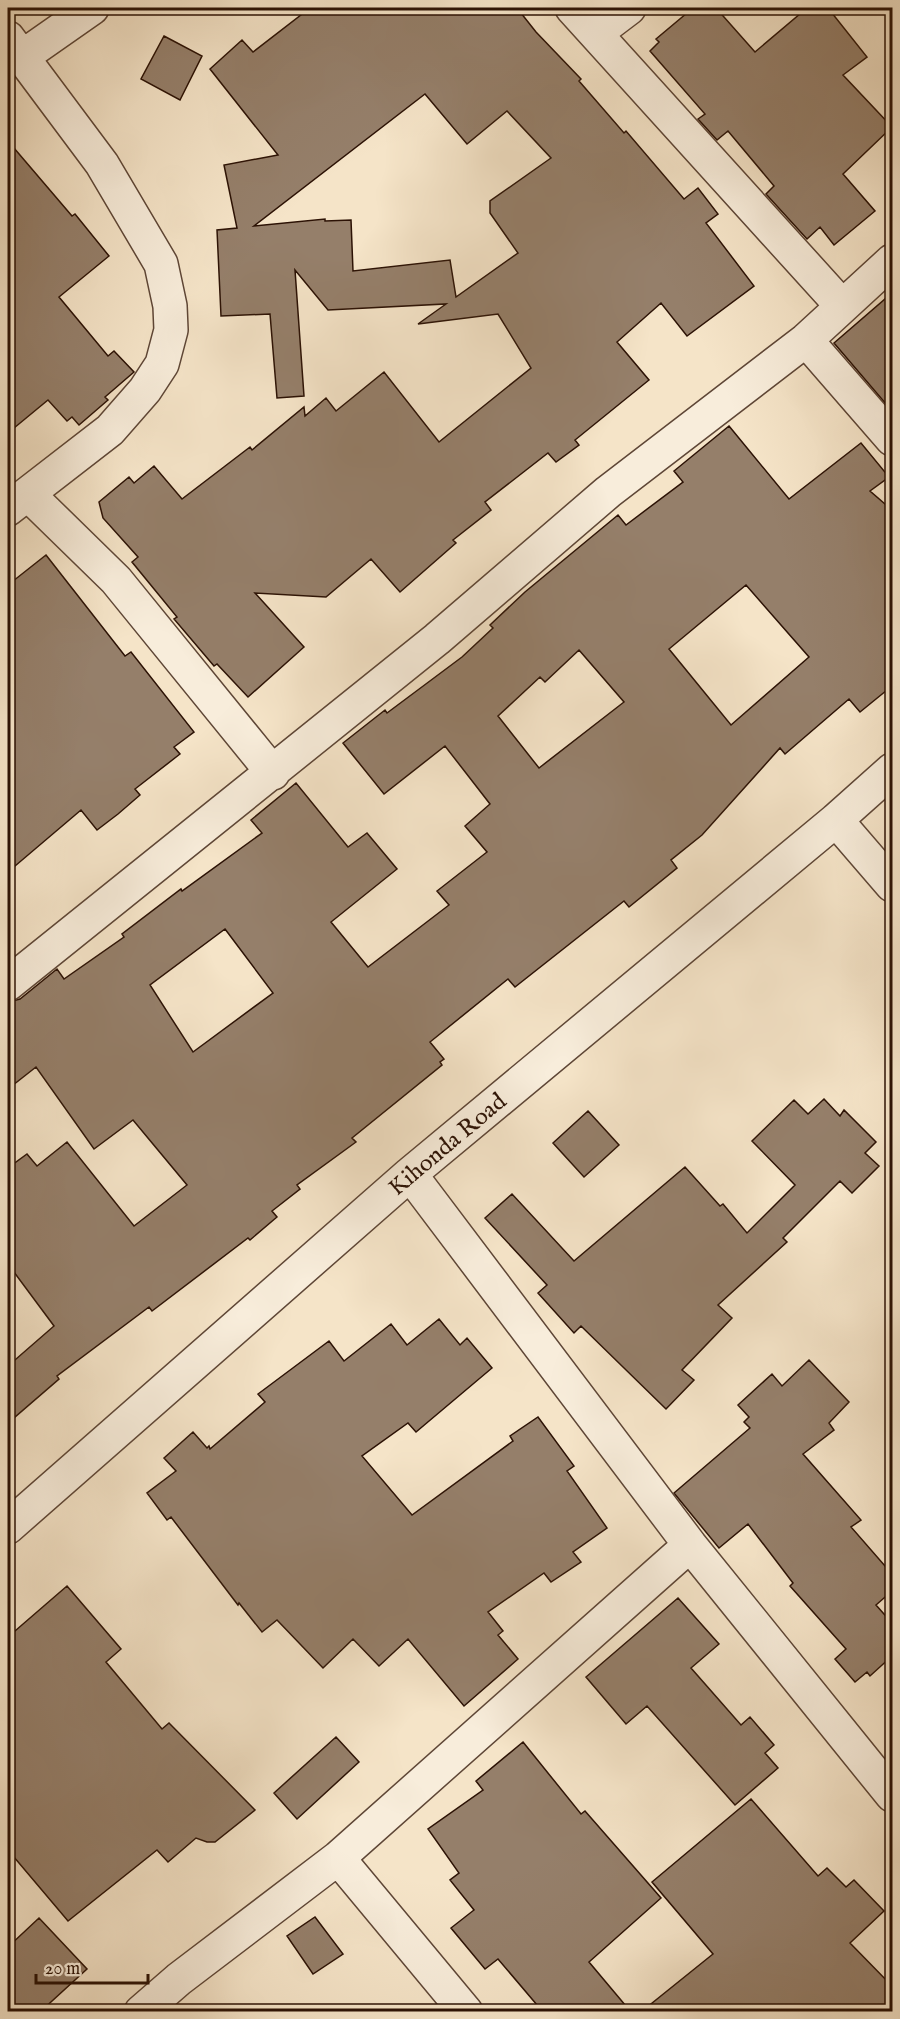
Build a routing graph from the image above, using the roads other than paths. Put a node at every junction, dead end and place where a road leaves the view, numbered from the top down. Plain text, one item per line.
1 (92, 8) edge
2 (572, 8) edge
3 (629, 8) edge
4 (596, 33) junction
5 (15, 48) edge
6 (892, 261) edge
7 (842, 306) junction
8 (806, 340) junction
9 (892, 439) edge
10 (18, 501) edge
11 (892, 770) edge
12 (273, 773) junction
13 (836, 820) junction
14 (892, 885) edge
15 (8, 984) edge
16 (410, 1174) junction
17 (8, 1527) edge
18 (690, 1545) junction
19 (892, 1795) edge
20 (338, 1858) junction
21 (141, 2012) edge
22 (466, 2012) edge

1 - 5 street
2 - 4 street
3 - 4 street
4 - 7 street
5 - 10 street
6 - 7 street
7 - 8 street
8 - 9 street
8 - 12 street
10 - 12 street
11 - 13 street, Kihonda Road
12 - 15 street
13 - 14 street
13 - 16 street, Kihonda Road
16 - 17 street, Kihonda Road
16 - 18 street
18 - 19 street
18 - 20 street
20 - 21 street
20 - 22 street

